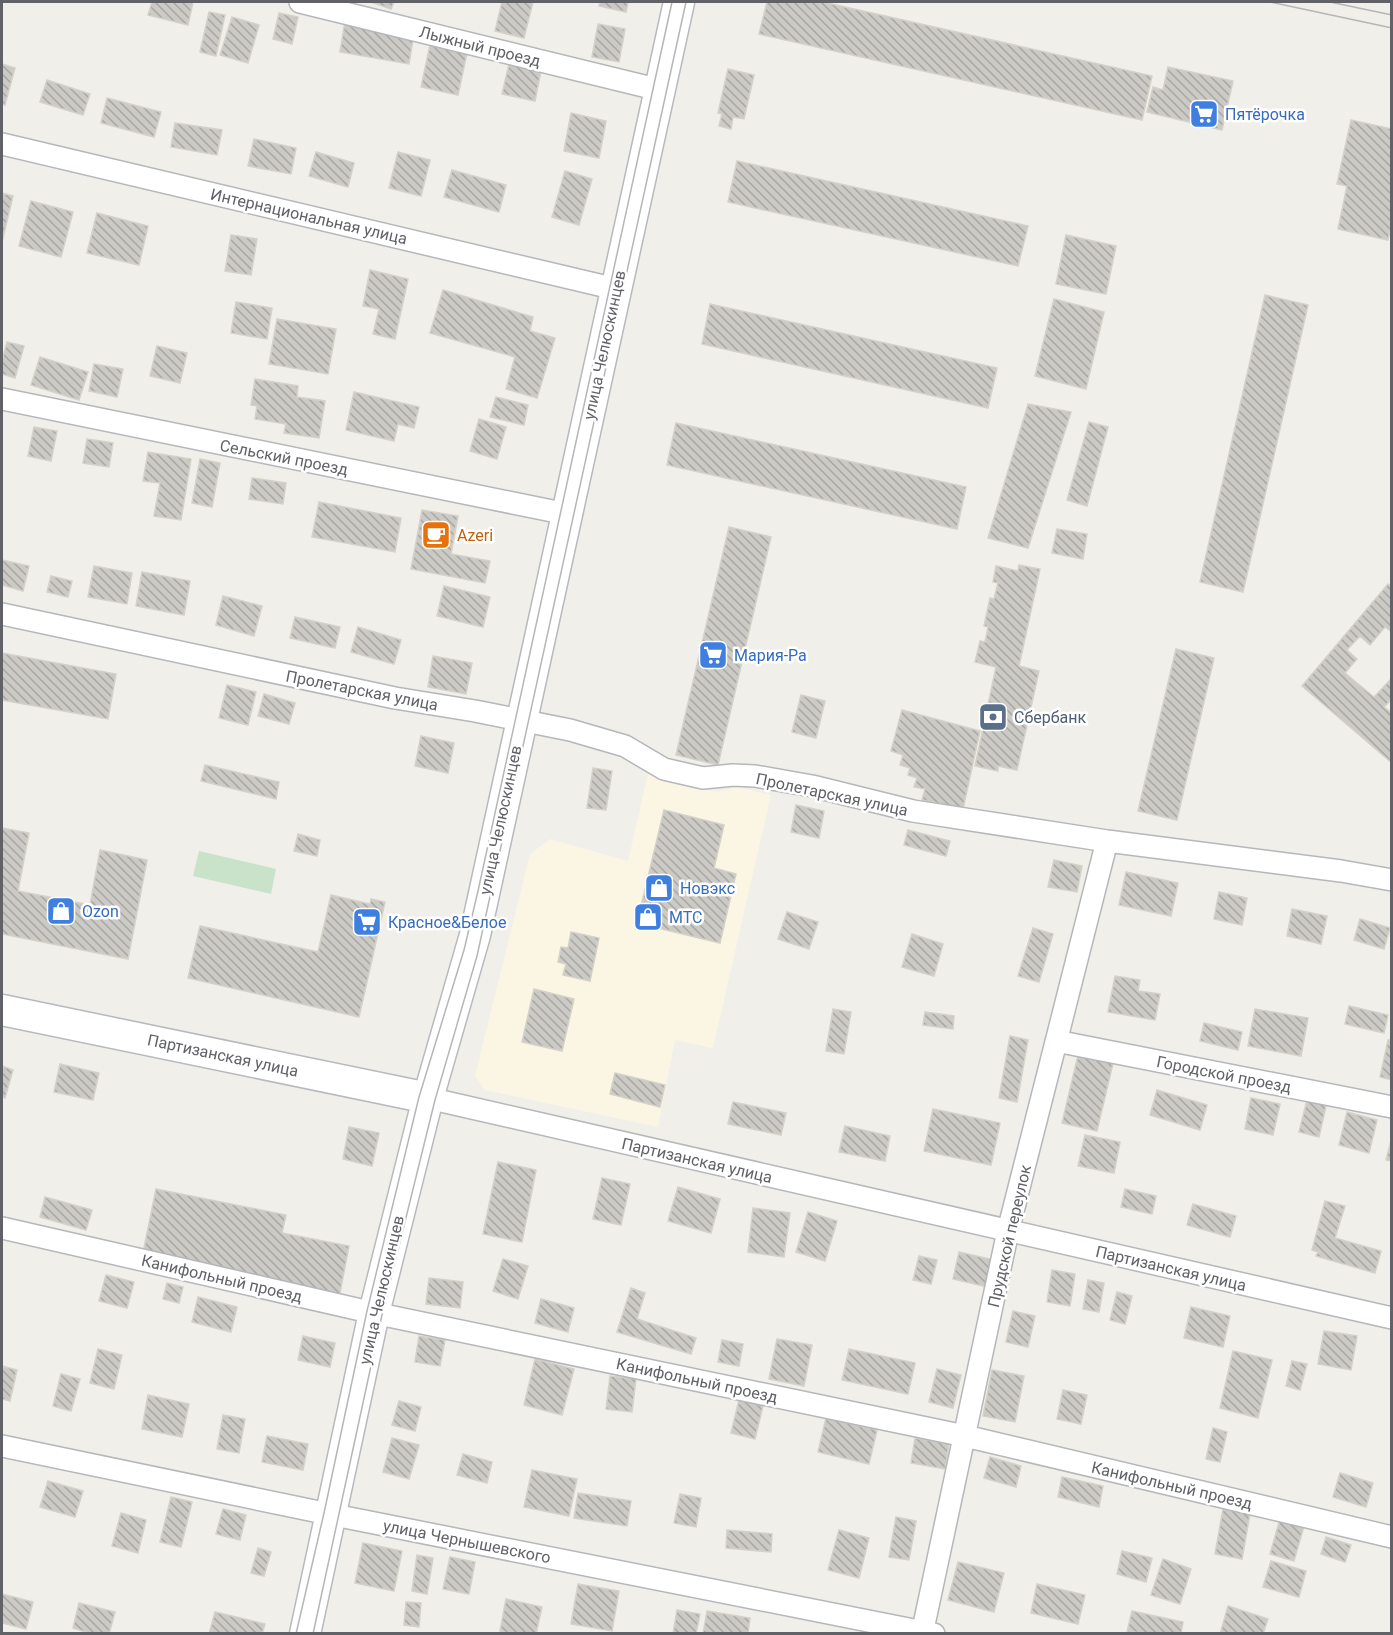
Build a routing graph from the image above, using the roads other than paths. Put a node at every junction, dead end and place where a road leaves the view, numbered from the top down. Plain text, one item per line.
1 (300, 2) edge
2 (679, 2) edge
3 (660, 90) junction
4 (2, 144) edge
5 (616, 289) junction
6 (2, 399) edge
7 (567, 514) junction
8 (2, 614) edge
9 (522, 720) junction
10 (1107, 841) junction
11 (1392, 880) edge
12 (2, 1010) edge
13 (1056, 1041) junction
14 (428, 1098) junction
15 (1392, 1107) edge
16 (2, 1228) edge
17 (1008, 1231) junction
18 (375, 1313) junction
19 (1392, 1318) edge
20 (965, 1436) junction
21 (2, 1446) edge
22 (332, 1515) junction
23 (1392, 1537) edge
24 (926, 1633) edge
25 (305, 1634) edge

1 - 3 street, Лыжный проезд
2 - 3 main road, улица Челюскинцев
3 - 5 main road, улица Челюскинцев
4 - 5 street, Интернациональная улица
5 - 7 main road, улица Челюскинцев
6 - 7 street, Сельский проезд
7 - 9 main road, улица Челюскинцев
8 - 9 street, Пролетарская улица
9 - 10 street, Пролетарская улица
9 - 14 main road, улица Челюскинцев
10 - 11 street, Пролетарская улица
10 - 13 street, Прудской переулок
12 - 14 main road, Партизанская улица
13 - 15 street, Городской проезд
13 - 17 street, Прудской переулок
14 - 17 street, Партизанская улица
14 - 18 main road, улица Челюскинцев
16 - 18 street, Канифольный проезд
17 - 19 street, Партизанская улица
17 - 20 street, Прудской переулок
18 - 20 street, Канифольный проезд
18 - 22 main road, улица Челюскинцев
20 - 23 street, Канифольный проезд
20 - 24 street, Прудской переулок
21 - 22 street, улица Чернышевского
22 - 24 street, улица Чернышевского
22 - 25 main road, улица Челюскинцев

